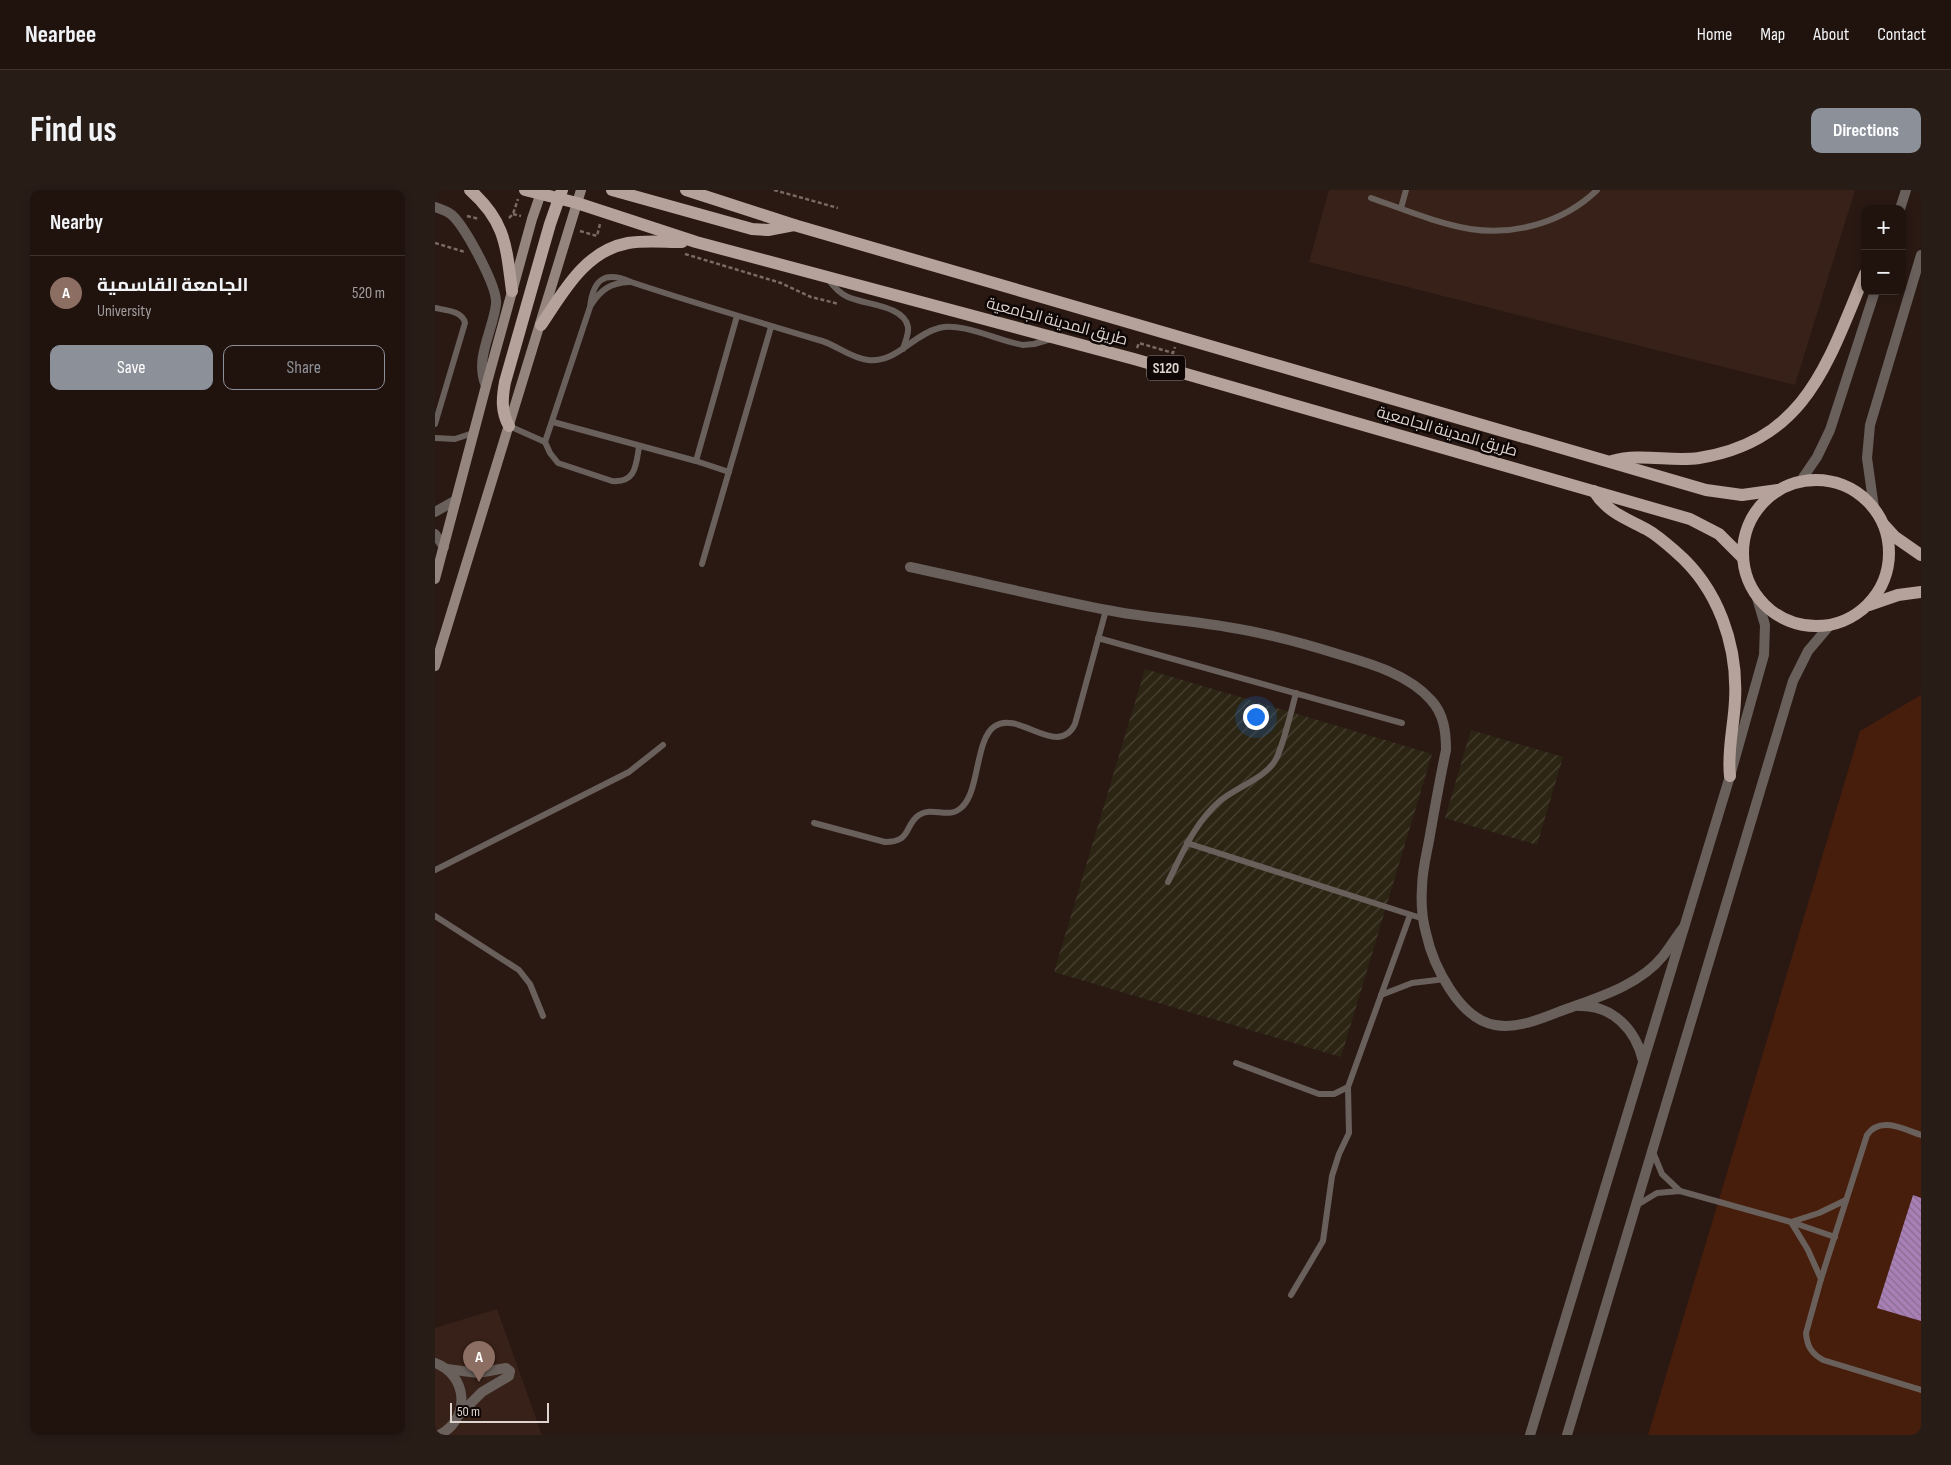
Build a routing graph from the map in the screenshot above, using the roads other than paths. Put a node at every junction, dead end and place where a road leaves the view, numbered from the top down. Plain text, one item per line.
1 (470, 190) edge
2 (581, 190) edge
3 (612, 190) edge
4 (686, 190) edge
5 (1406, 190) edge
6 (1597, 190) edge
7 (1906, 190) edge
8 (543, 191) edge
9 (702, 193) edge
10 (521, 194) edge
11 (560, 194) edge
12 (1371, 198) dead end
13 (577, 203) junction
14 (1901, 205) edge
15 (435, 207) edge
16 (1401, 208) junction
17 (794, 225) junction
18 (695, 242) junction
19 (1921, 255) edge
20 (827, 277) junction
21 (1861, 284) edge
22 (512, 291) junction
23 (1874, 295) edge
24 (435, 308) edge
25 (737, 316) junction
26 (541, 325) junction
27 (771, 327) junction
28 (1055, 338) junction
29 (903, 349) junction
30 (485, 386) junction
31 (553, 422) junction
32 (435, 424) edge
33 (509, 426) junction
34 (473, 433) junction
35 (435, 438) edge
36 (545, 442) junction
37 (639, 447) junction
38 (695, 460) junction
39 (1609, 462) junction
40 (729, 472) junction
41 (1800, 482) junction
42 (1778, 490) junction
43 (1594, 492) junction
44 (456, 500) junction
45 (1874, 508) junction
46 (435, 512) edge
47 (1883, 524) junction
48 (435, 534) edge
49 (445, 547) junction
50 (1921, 555) edge
51 (1742, 557) junction
52 (702, 564) dead end
53 (910, 566) dead end
54 (435, 579) edge
55 (1921, 592) edge
56 (1757, 598) junction
57 (1867, 606) junction
58 (1106, 610) junction
59 (1830, 625) junction
60 (1098, 638) junction
61 (435, 666) edge
62 (1296, 693) junction
63 (1402, 723) dead end
64 (663, 745) dead end
65 (1730, 776) junction
66 (814, 823) dead end
67 (1187, 843) junction
68 (435, 870) edge
69 (1168, 882) dead end
70 (1410, 915) junction
71 (435, 916) edge
72 (1424, 919) junction
73 (1685, 925) junction
74 (1445, 979) junction
75 (1381, 995) junction
76 (1575, 1006) junction
77 (543, 1016) dead end
78 (1643, 1061) junction
79 (1236, 1063) dead end
80 (1348, 1087) junction
81 (1921, 1135) edge
82 (1653, 1151) junction
83 (1679, 1191) junction
84 (1846, 1200) junction
85 (1637, 1205) junction
86 (1791, 1222) junction
87 (1835, 1237) junction
88 (1821, 1279) junction
89 (1291, 1295) dead end
90 (435, 1363) edge
91 (447, 1369) junction
92 (1921, 1390) edge
93 (457, 1418) junction
94 (439, 1435) edge
95 (455, 1435) edge
96 (1530, 1435) edge
97 (1567, 1435) edge

1 - 22 main road
2 - 13 main road
3 - 17 main road
4 - 9 main road, طريق المدينة الجامعية / S120
5 - 16 lane
6 - 16 lane
7 - 14 street
8 - 10 main road, طريق المدينة الجامعية / S120
8 - 11 main road, طريق المدينة الجامعية / S120
8 - 22 main road
9 - 17 main road, طريق المدينة الجامعية / S120
11 - 13 main road, طريق المدينة الجامعية / S120
11 - 33 main road
12 - 16 lane
13 - 18 main road, طريق المدينة الجامعية / S120
13 - 26 main road
15 - 30 street
17 - 39 main road, طريق المدينة الجامعية / S120
18 - 20 main road, طريق المدينة الجامعية / S120
18 - 26 main road
19 - 45 street
20 - 28 main road, طريق المدينة الجامعية / S120
20 - 29 lane
21 - 39 main road
22 - 30 main road
23 - 41 street
24 - 32 lane
25 - 27 lane
25 - 31 lane
25 - 38 lane
26 - 33 main road
27 - 29 lane
27 - 40 lane
28 - 29 lane
28 - 43 main road, طريق المدينة الجامعية / S120
30 - 34 main road
31 - 36 lane
31 - 37 lane
33 - 36 lane
33 - 61 main road
34 - 35 lane
34 - 44 main road
36 - 37 lane
37 - 38 lane
38 - 40 lane
39 - 42 main road, طريق المدينة الجامعية / S120
40 - 52 lane
41 - 42 main road
41 - 45 main road
42 - 51 main road
43 - 51 main road, طريق المدينة الجامعية / S120
43 - 65 main road
44 - 46 street
44 - 49 main road
45 - 47 main road
47 - 50 main road
47 - 57 main road
48 - 49 street
49 - 54 main road
51 - 56 main road
53 - 58 street
55 - 57 main road
56 - 59 main road
56 - 65 street
57 - 59 main road
58 - 60 lane
58 - 72 street
59 - 82 street
60 - 62 lane
60 - 66 lane
62 - 63 lane
62 - 67 lane
64 - 68 lane
65 - 73 street
67 - 69 lane
67 - 70 lane
70 - 72 lane
70 - 75 lane
71 - 77 lane
72 - 74 street
73 - 76 street
73 - 78 street
74 - 75 lane
74 - 76 street
75 - 80 lane
76 - 78 street
78 - 96 street
79 - 80 lane
80 - 89 lane
81 - 84 lane
82 - 83 lane
82 - 85 street
83 - 85 lane
83 - 86 lane
84 - 86 lane
84 - 87 lane
85 - 97 street
86 - 87 lane
86 - 88 lane
87 - 88 lane
88 - 92 lane
90 - 91 street
91 - 93 street
91 - 93 street
93 - 94 street
93 - 95 street

